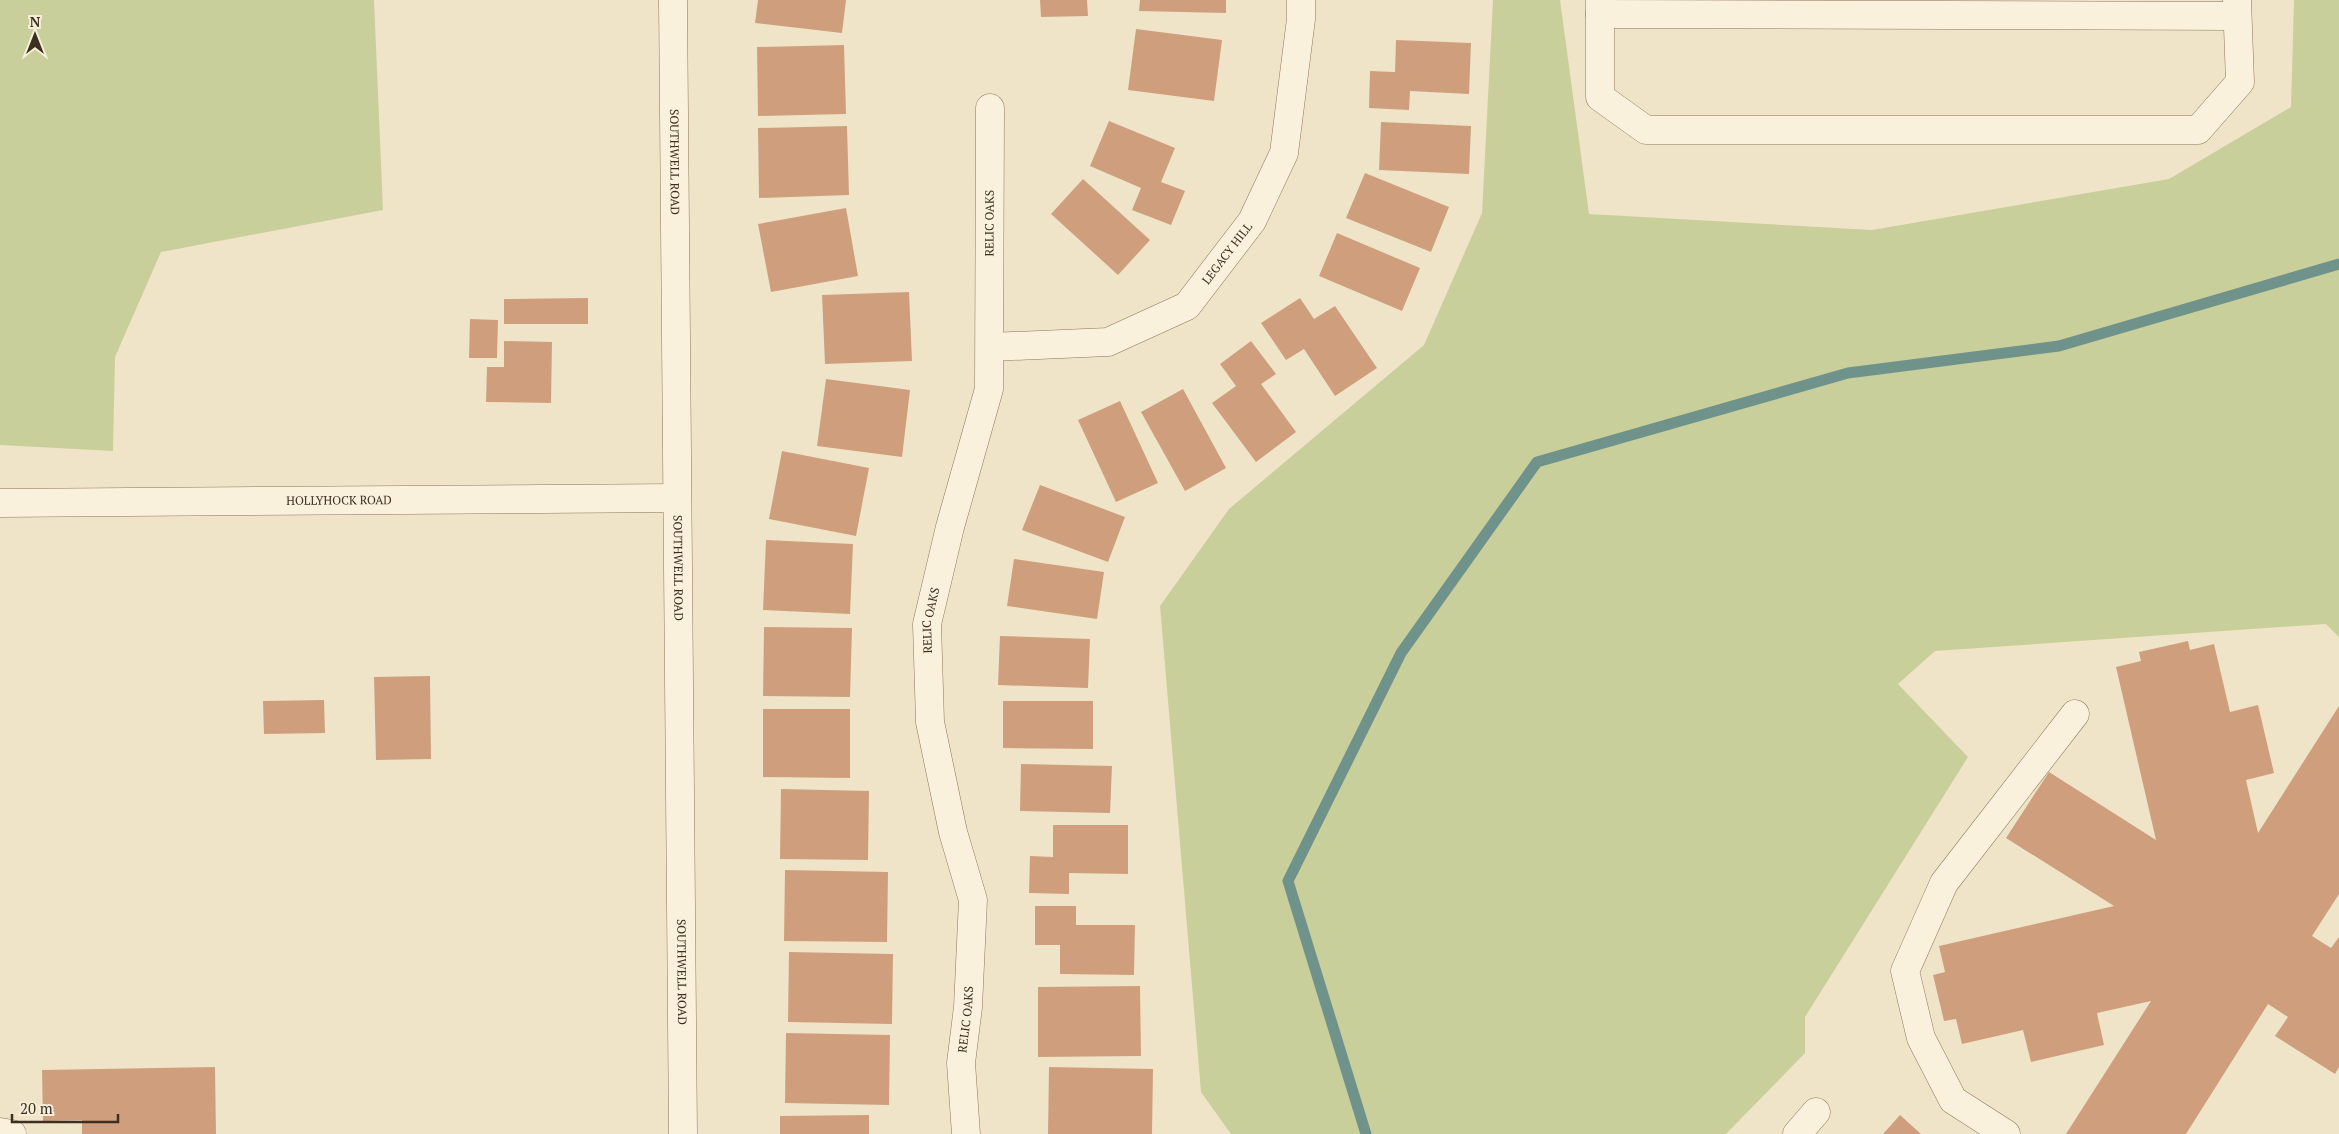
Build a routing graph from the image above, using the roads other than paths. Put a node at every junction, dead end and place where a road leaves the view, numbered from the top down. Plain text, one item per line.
1 (673, 0) edge
2 (1301, 0) edge
3 (1600, 7) edge
4 (2237, 8) edge
5 (990, 108) dead end
6 (990, 347) junction
7 (677, 498) junction
8 (0, 503) edge
9 (2075, 714) dead end
10 (1816, 1112) dead end
11 (0, 1132) edge
12 (12, 1134) edge
13 (683, 1134) edge
14 (966, 1134) edge
15 (1797, 1134) edge
16 (2006, 1134) edge

1 - 7 street, SOUTHWELL ROAD
2 - 6 street, LEGACY HILL
3 - 4 street
3 - 4 street
5 - 6 street, RELIC OAKS
6 - 14 street, RELIC OAKS
7 - 8 street, HOLLYHOCK ROAD
7 - 13 street, SOUTHWELL ROAD
9 - 16 street
10 - 15 street
11 - 12 street

